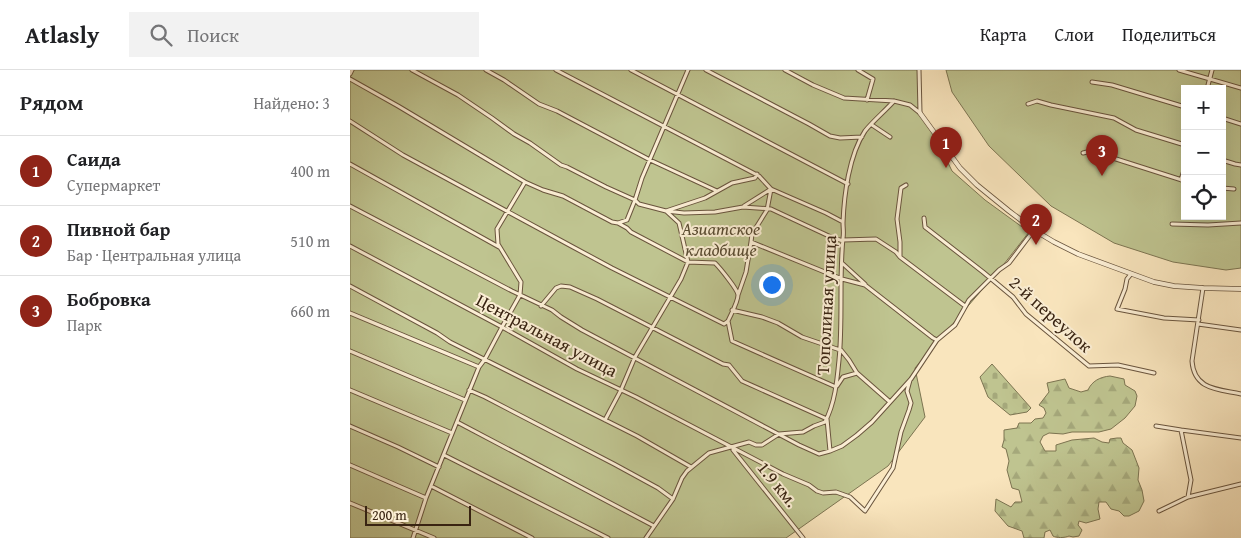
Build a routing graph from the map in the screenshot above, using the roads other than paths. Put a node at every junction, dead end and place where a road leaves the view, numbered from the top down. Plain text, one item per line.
1 (352, 70) edge
2 (412, 70) edge
3 (486, 70) edge
4 (556, 70) edge
5 (631, 70) edge
6 (688, 70) edge
7 (706, 70) edge
8 (785, 70) edge
9 (858, 70) edge
10 (919, 70) edge
11 (1180, 70) edge
12 (1212, 70) edge
13 (350, 74) edge
14 (350, 79) edge
15 (1209, 79) junction
16 (1092, 82) dead end
17 (1208, 85) edge
18 (1241, 88) edge
19 (678, 94) junction
20 (867, 100) junction
21 (894, 101) junction
22 (1028, 104) dead end
23 (1181, 106) edge
24 (920, 112) junction
25 (1226, 119) edge
26 (350, 121) edge
27 (1241, 124) edge
28 (872, 125) junction
29 (664, 127) junction
30 (862, 137) junction
31 (890, 137) dead end
32 (1181, 144) edge
33 (1083, 153) dead end
34 (650, 160) junction
35 (1226, 161) edge
36 (350, 164) edge
37 (1241, 165) edge
38 (757, 174) junction
39 (1181, 179) edge
40 (525, 182) junction
41 (848, 184) junction
42 (906, 184) dead end
43 (1226, 188) edge
44 (770, 189) junction
45 (1234, 189) dead end
46 (718, 191) junction
47 (635, 200) junction
48 (350, 206) edge
49 (743, 207) junction
50 (766, 210) junction
51 (508, 211) junction
52 (666, 211) junction
53 (924, 218) dead end
54 (627, 220) junction
55 (843, 222) junction
56 (618, 223) junction
57 (1241, 223) edge
58 (1172, 224) dead end
59 (627, 228) junction
60 (1034, 230) junction
61 (843, 240) junction
62 (751, 242) junction
63 (350, 246) edge
64 (500, 247) junction
65 (900, 257) junction
66 (688, 262) junction
67 (842, 262) junction
68 (1132, 274) junction
69 (842, 279) junction
70 (990, 279) junction
71 (865, 285) junction
72 (350, 286) edge
73 (1204, 288) junction
74 (1241, 289) edge
75 (520, 295) junction
76 (738, 295) junction
77 (670, 297) junction
78 (541, 306) junction
79 (964, 306) junction
80 (732, 310) junction
81 (350, 314) edge
82 (728, 321) junction
83 (1198, 322) junction
84 (502, 327) junction
85 (652, 327) junction
86 (1241, 330) edge
87 (937, 340) junction
88 (840, 350) junction
89 (350, 351) edge
90 (635, 358) junction
91 (485, 359) junction
92 (479, 367) junction
93 (857, 373) junction
94 (1154, 373) dead end
95 (911, 378) junction
96 (836, 387) junction
97 (350, 390) edge
98 (469, 390) junction
99 (621, 390) junction
100 (1241, 394) edge
101 (465, 400) junction
102 (890, 402) junction
103 (827, 419) junction
104 (604, 420) junction
105 (457, 422) junction
106 (350, 426) edge
107 (1156, 426) dead end
108 (1181, 430) junction
109 (452, 433) junction
110 (779, 434) junction
111 (1241, 438) edge
112 (731, 448) junction
113 (830, 451) junction
114 (444, 455) junction
115 (350, 465) edge
116 (439, 467) junction
117 (692, 467) junction
118 (1241, 484) edge
119 (431, 486) junction
120 (1188, 497) junction
121 (426, 498) junction
122 (673, 499) junction
123 (350, 503) edge
124 (1158, 511) dead end
125 (654, 526) junction
126 (416, 530) junction
127 (413, 538) edge
128 (434, 538) edge
129 (532, 538) edge
130 (608, 538) edge
131 (646, 538) edge
132 (803, 538) edge

1 - 13 street
2 - 47 street
3 - 34 street
4 - 29 street
5 - 19 street
6 - 19 street
7 - 30 street
8 - 20 street
9 - 20 street
10 - 24 street
11 - 15 street
12 - 15 street
14 - 40 street
15 - 17 street
15 - 18 street
16 - 23 street
19 - 29 street
19 - 41 street
20 - 21 street
21 - 24 street
21 - 28 street, Тополиная улица
22 - 32 street
24 - 60 street
25 - 27 street
26 - 51 street
28 - 30 street, Тополиная улица
28 - 31 street
29 - 34 street
29 - 38 street
30 - 41 street, Тополиная улица
33 - 39 street
34 - 46 street
34 - 47 street
35 - 37 street
36 - 64 street
38 - 44 street
38 - 46 street
40 - 51 street
40 - 56 street
41 - 55 street, Тополиная улица
42 - 65 street
43 - 45 street
44 - 49 street
44 - 50 street
44 - 55 street
46 - 52 street
47 - 52 street
47 - 54 street
48 - 75 street
49 - 50 street
49 - 52 street
50 - 61 street
50 - 62 street
51 - 64 street
51 - 77 street
52 - 66 street
53 - 70 street, 2-й переулок
54 - 56 street
54 - 59 street
55 - 61 street, Тополиная улица
56 - 59 street
57 - 58 street
59 - 66 street
60 - 68 street
60 - 70 street
61 - 65 street
61 - 67 street, Тополиная улица
62 - 69 street
62 - 76 street
63 - 84 street, Центральная улица
64 - 75 street
65 - 79 street
66 - 76 street
66 - 77 street
67 - 69 street, Тополиная улица
67 - 71 street
68 - 73 street
68 - 83 street
69 - 71 street
69 - 88 street, Тополиная улица
70 - 79 street
70 - 94 street, 2-й переулок
71 - 87 street
72 - 91 street
73 - 74 street
73 - 83 street
75 - 78 street
75 - 84 street
76 - 80 street
77 - 82 street
77 - 85 street
78 - 85 street
78 - 90 street
79 - 87 street
80 - 82 street
80 - 88 street
81 - 92 street
82 - 96 street
83 - 86 street
83 - 100 street
84 - 91 street
84 - 99 street, Центральная улица
85 - 90 street
85 - 103 street
87 - 95 street
88 - 93 street
88 - 96 street, Тополиная улица
89 - 101 street
90 - 99 street
90 - 110 street
91 - 92 street
91 - 104 street
92 - 98 street
93 - 96 street
93 - 102 street
95 - 102 street
95 - 112 street, Центральная улица
96 - 103 street, Тополиная улица
97 - 109 street
98 - 101 street
98 - 122 street
99 - 104 street
99 - 112 street, Центральная улица
101 - 105 street
102 - 113 street
103 - 110 street
103 - 113 street
104 - 117 street
105 - 109 street
105 - 125 street
106 - 116 street
107 - 108 street
108 - 111 street
108 - 120 street
109 - 114 street
110 - 112 street
110 - 113 street
112 - 117 street
112 - 132 street, 1.9 км.
114 - 116 street
114 - 130 street
115 - 121 street
116 - 119 street
117 - 122 street
118 - 120 street
119 - 121 street
119 - 129 street
120 - 124 street
121 - 126 street
122 - 125 street
123 - 126 street
125 - 131 street
126 - 127 street
126 - 128 street

